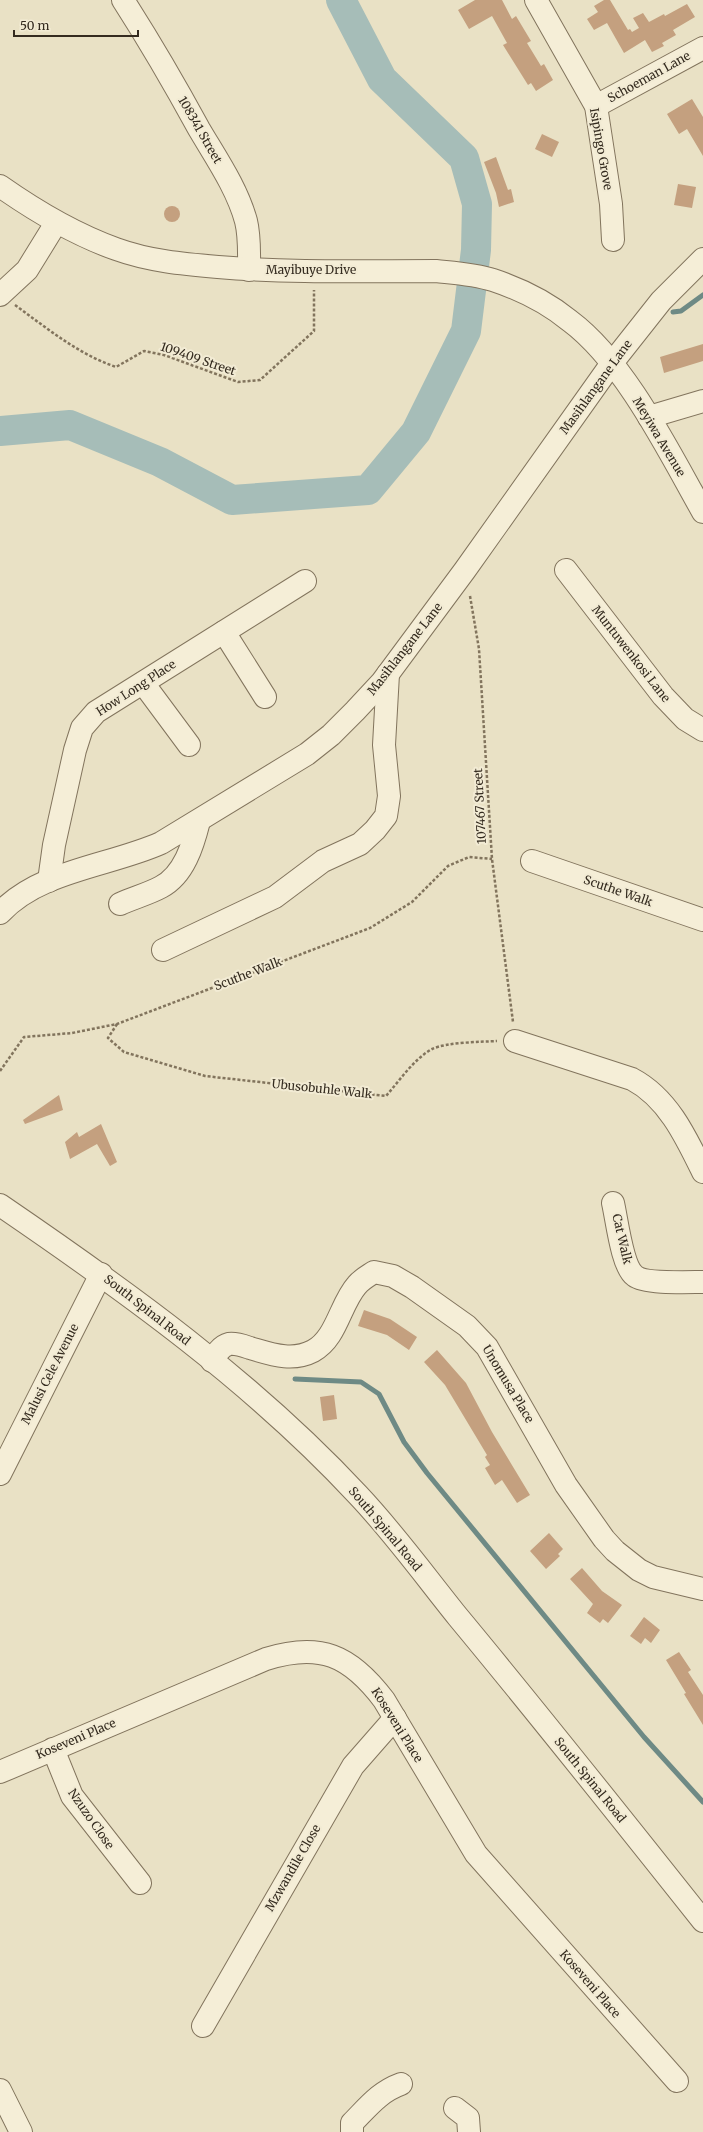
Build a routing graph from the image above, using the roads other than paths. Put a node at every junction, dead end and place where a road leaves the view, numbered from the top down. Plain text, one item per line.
1 (123, 0) edge
2 (536, 0) edge
3 (703, 48) edge
4 (596, 106) junction
5 (0, 186) edge
6 (56, 223) junction
7 (613, 240) dead end
8 (703, 259) edge
9 (249, 270) junction
10 (0, 294) edge
11 (612, 363) junction
12 (703, 401) edge
13 (649, 417) junction
14 (703, 512) edge
15 (566, 570) dead end
16 (305, 581) dead end
17 (224, 632) junction
18 (388, 674) junction
19 (143, 683) junction
20 (265, 697) dead end
21 (703, 730) edge
22 (189, 745) dead end
23 (199, 821) junction
24 (532, 861) dead end
25 (49, 880) junction
26 (120, 904) dead end
27 (0, 912) edge
28 (703, 920) edge
29 (163, 950) dead end
30 (515, 1041) road end
31 (703, 1172) edge
32 (613, 1203) dead end
33 (0, 1205) edge
34 (101, 1274) junction
35 (703, 1282) edge
36 (212, 1361) junction
37 (0, 1474) edge
38 (703, 1589) edge
39 (395, 1718) junction
40 (53, 1749) junction
41 (0, 1772) edge
42 (140, 1883) dead end
43 (703, 1921) edge
44 (203, 2026) dead end
45 (677, 2081) dead end
46 (401, 2084) dead end
47 (0, 2090) edge
48 (455, 2108) dead end
49 (21, 2132) edge
50 (352, 2132) edge
51 (468, 2132) edge

1 - 9 street, 108341 Street
2 - 4 street, Isipingo Grove
3 - 4 street, Schoeman Lane
4 - 7 street, Isipingo Grove
5 - 6 street, Mayibuye Drive
6 - 9 street, Mayibuye Drive
6 - 10 street
8 - 11 street, Masihlangane Lane
9 - 11 street, Mayibuye Drive
11 - 13 street, Meyiwa Avenue
11 - 18 street, Masihlangane Lane
12 - 13 street
13 - 14 street, Meyiwa Avenue
15 - 21 street, Muntuwenkosi Lane
16 - 17 street, How Long Place
17 - 19 street, How Long Place
17 - 20 street
18 - 23 street, Masihlangane Lane
18 - 29 street
19 - 22 street
19 - 25 street, How Long Place
23 - 25 street, Masihlangane Lane
23 - 26 street
24 - 28 street, Scuthe Walk
25 - 27 street, Masihlangane Lane
30 - 31 street
32 - 35 street, Cat Walk
33 - 34 street, South Spinal Road
34 - 36 street, South Spinal Road
34 - 37 street, Malusi Cele Avenue
36 - 38 street, Unomusa Place
36 - 43 street, South Spinal Road
39 - 40 street, Koseveni Place
39 - 44 street, Mzwandile Close
39 - 45 street, Koseveni Place
40 - 41 street, Koseveni Place
40 - 42 street, Nzuzo Close
46 - 50 street
47 - 49 street
48 - 51 street

